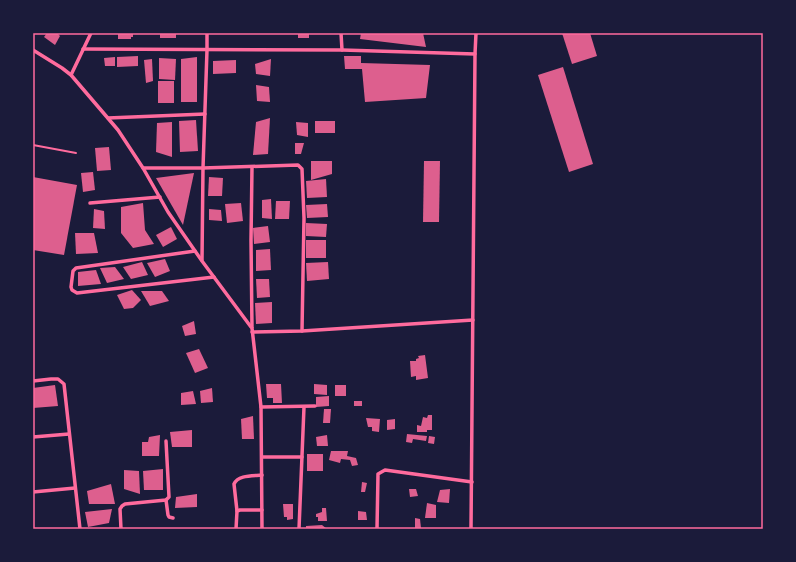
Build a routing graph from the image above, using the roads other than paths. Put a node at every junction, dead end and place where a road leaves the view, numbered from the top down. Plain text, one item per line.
1 (91, 33) edge
2 (207, 33) edge
3 (341, 33) edge
4 (476, 33) edge
5 (83, 49) junction
6 (33, 50) edge
7 (207, 50) junction
8 (342, 50) junction
9 (475, 54) junction
10 (71, 75) junction
11 (205, 114) junction
12 (108, 118) junction
13 (33, 145) edge
14 (76, 153) dead end
15 (252, 167) junction
16 (143, 168) junction
17 (203, 168) junction
18 (160, 197) junction
19 (90, 203) dead end
20 (195, 251) junction
21 (202, 261) junction
22 (214, 277) junction
23 (473, 320) junction
24 (252, 330) junction
25 (302, 332) junction
26 (33, 381) edge
27 (315, 406) dead end
28 (261, 407) junction
29 (304, 407) junction
30 (69, 434) junction
31 (33, 437) edge
32 (166, 441) dead end
33 (302, 456) junction
34 (262, 457) junction
35 (262, 475) junction
36 (472, 482) junction
37 (75, 488) junction
38 (33, 492) edge
39 (166, 500) junction
40 (262, 510) junction
41 (237, 511) junction
42 (172, 518) dead end
43 (80, 529) edge
44 (121, 529) edge
45 (236, 529) edge
46 (262, 529) edge
47 (300, 529) edge
48 (377, 529) edge
49 (471, 529) edge

1 - 5 street
2 - 7 street
3 - 8 street
4 - 9 street
5 - 7 street
5 - 10 street
6 - 10 street
7 - 8 street
7 - 11 street
8 - 9 street
9 - 23 street
10 - 12 street
11 - 12 street
11 - 17 street
12 - 16 street
13 - 14 lane
15 - 17 street
15 - 24 street
15 - 25 street
16 - 17 street
16 - 18 street
17 - 21 street
18 - 19 street
18 - 20 street
20 - 21 street
20 - 22 street
21 - 22 street
22 - 24 street
23 - 25 street
23 - 36 street
24 - 25 street
24 - 28 street
26 - 30 street
27 - 29 street
28 - 29 street
28 - 34 street
29 - 33 street
30 - 31 street
30 - 37 street
32 - 39 street
33 - 34 street
33 - 47 street
34 - 35 street
35 - 40 street
35 - 41 street
36 - 48 street
36 - 49 street
37 - 38 street
37 - 43 street
39 - 42 street
39 - 44 street
40 - 41 street
40 - 46 street
41 - 45 street

